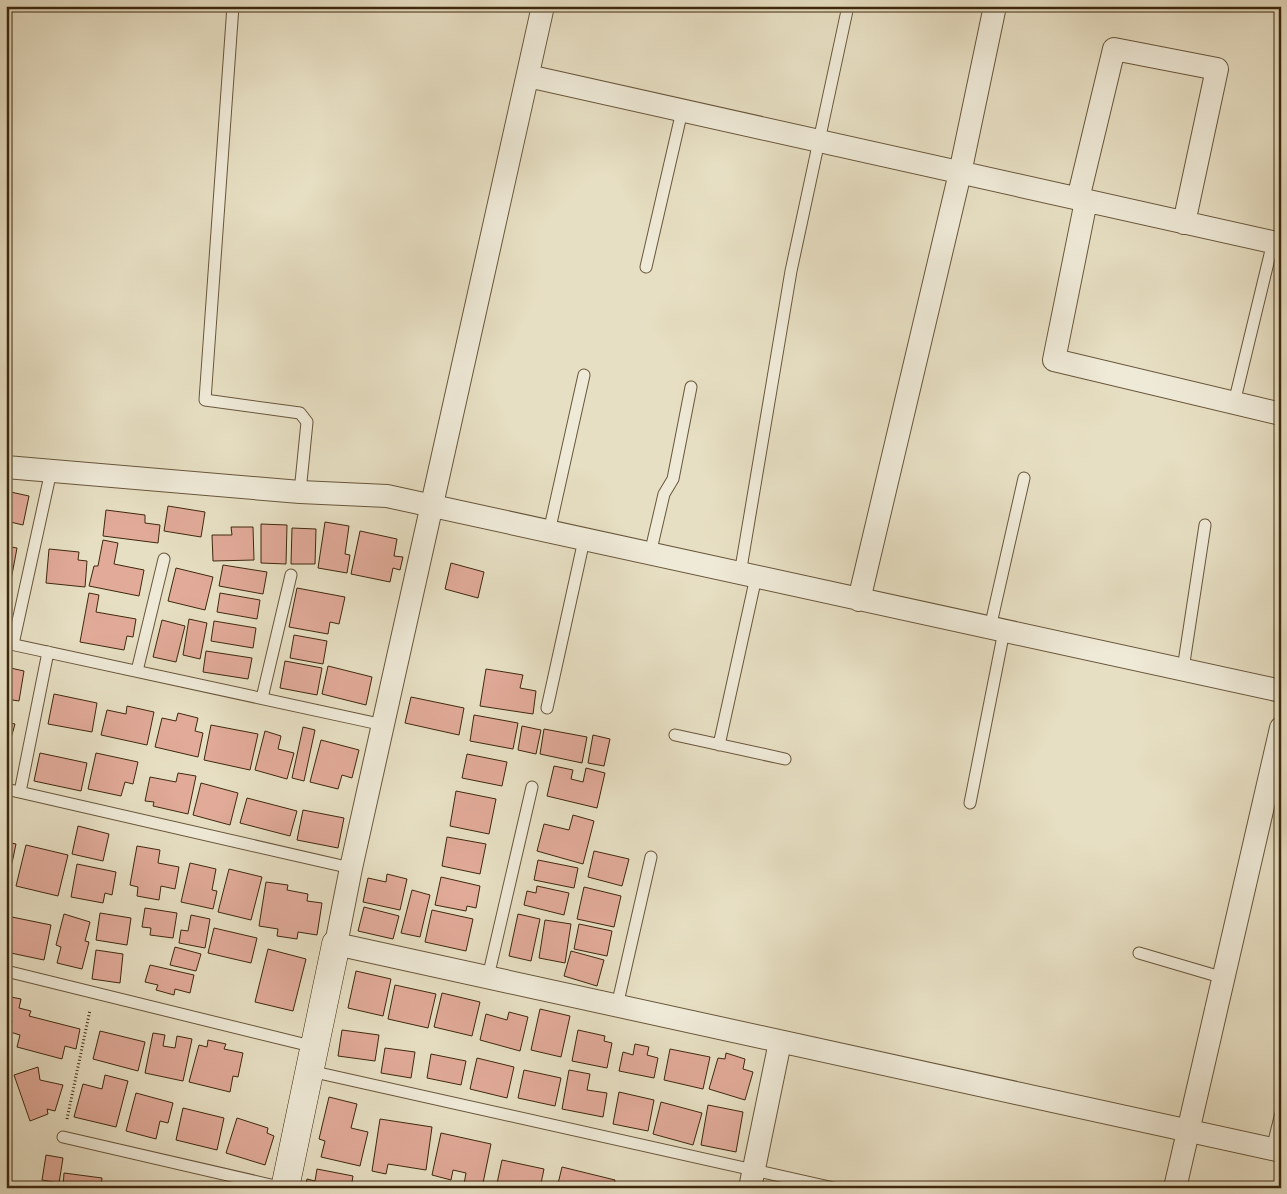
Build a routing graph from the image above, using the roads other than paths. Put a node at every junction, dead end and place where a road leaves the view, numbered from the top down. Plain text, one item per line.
1 (232, 6) edge
2 (544, 6) edge
3 (848, 6) edge
4 (995, 6) edge
5 (528, 76) junction
6 (682, 111) junction
7 (818, 141) junction
8 (960, 173) junction
9 (1082, 200) junction
10 (1184, 223) junction
11 (1277, 243) edge
12 (646, 267) dead end
13 (584, 375) dead end
14 (691, 387) dead end
15 (1234, 403) junction
16 (1281, 414) edge
17 (6, 467) edge
18 (51, 472) junction
19 (1024, 478) dead end
20 (300, 492) junction
21 (431, 507) junction
22 (1205, 525) dead end
23 (549, 532) junction
24 (584, 540) junction
25 (650, 554) junction
26 (164, 559) dead end
27 (291, 575) dead end
28 (748, 576) junction
29 (860, 600) junction
30 (997, 629) junction
31 (9, 643) edge
32 (48, 652) junction
33 (1183, 670) junction
34 (137, 671) junction
35 (1281, 691) edge
36 (262, 698) junction
37 (547, 708) dead end
38 (384, 725) junction
39 (1281, 728) edge
40 (674, 735) dead end
41 (719, 745) junction
42 (785, 759) dead end
43 (532, 787) dead end
44 (6, 789) edge
45 (20, 792) junction
46 (970, 803) dead end
47 (651, 857) dead end
48 (351, 868) junction
49 (336, 944) junction
50 (1138, 953) dead end
51 (6, 971) edge
52 (488, 978) junction
53 (1224, 978) junction
54 (617, 1006) junction
55 (780, 1042) junction
56 (312, 1059) junction
57 (1281, 1113) edge
58 (1188, 1131) junction
59 (63, 1138) road end
60 (1276, 1150) edge
61 (752, 1179) edge
62 (285, 1188) edge
63 (834, 1188) edge
64 (1175, 1188) edge

1 - 20 lane
2 - 5 street
3 - 7 lane
4 - 8 street
5 - 6 street
5 - 21 street
6 - 7 street
6 - 12 lane
7 - 8 street
7 - 28 lane
8 - 9 street
8 - 29 street
9 - 10 street
9 - 10 street
9 - 15 street
10 - 11 street
11 - 15 lane
13 - 23 lane
14 - 25 lane
15 - 16 street
17 - 18 street
18 - 20 street
18 - 31 lane
19 - 30 lane
20 - 21 street
21 - 23 street
21 - 38 street
22 - 33 lane
23 - 24 street
24 - 25 street
24 - 37 lane
25 - 28 street
26 - 34 lane
27 - 36 lane
28 - 29 street
28 - 41 lane
29 - 30 street
30 - 33 street
30 - 46 lane
31 - 32 lane
32 - 34 lane
32 - 45 lane
33 - 35 street
34 - 36 lane
36 - 38 lane
38 - 48 street
39 - 53 street
40 - 41 lane
41 - 42 lane
43 - 52 lane
44 - 45 lane
45 - 48 lane
47 - 54 lane
48 - 49 street
49 - 52 street
49 - 56 street
50 - 53 lane
51 - 56 lane
52 - 54 street
53 - 58 street
54 - 55 street
55 - 58 street
55 - 61 street
56 - 61 lane
56 - 62 street
57 - 60 lane
58 - 60 street
58 - 64 street
59 - 62 lane
61 - 63 lane

